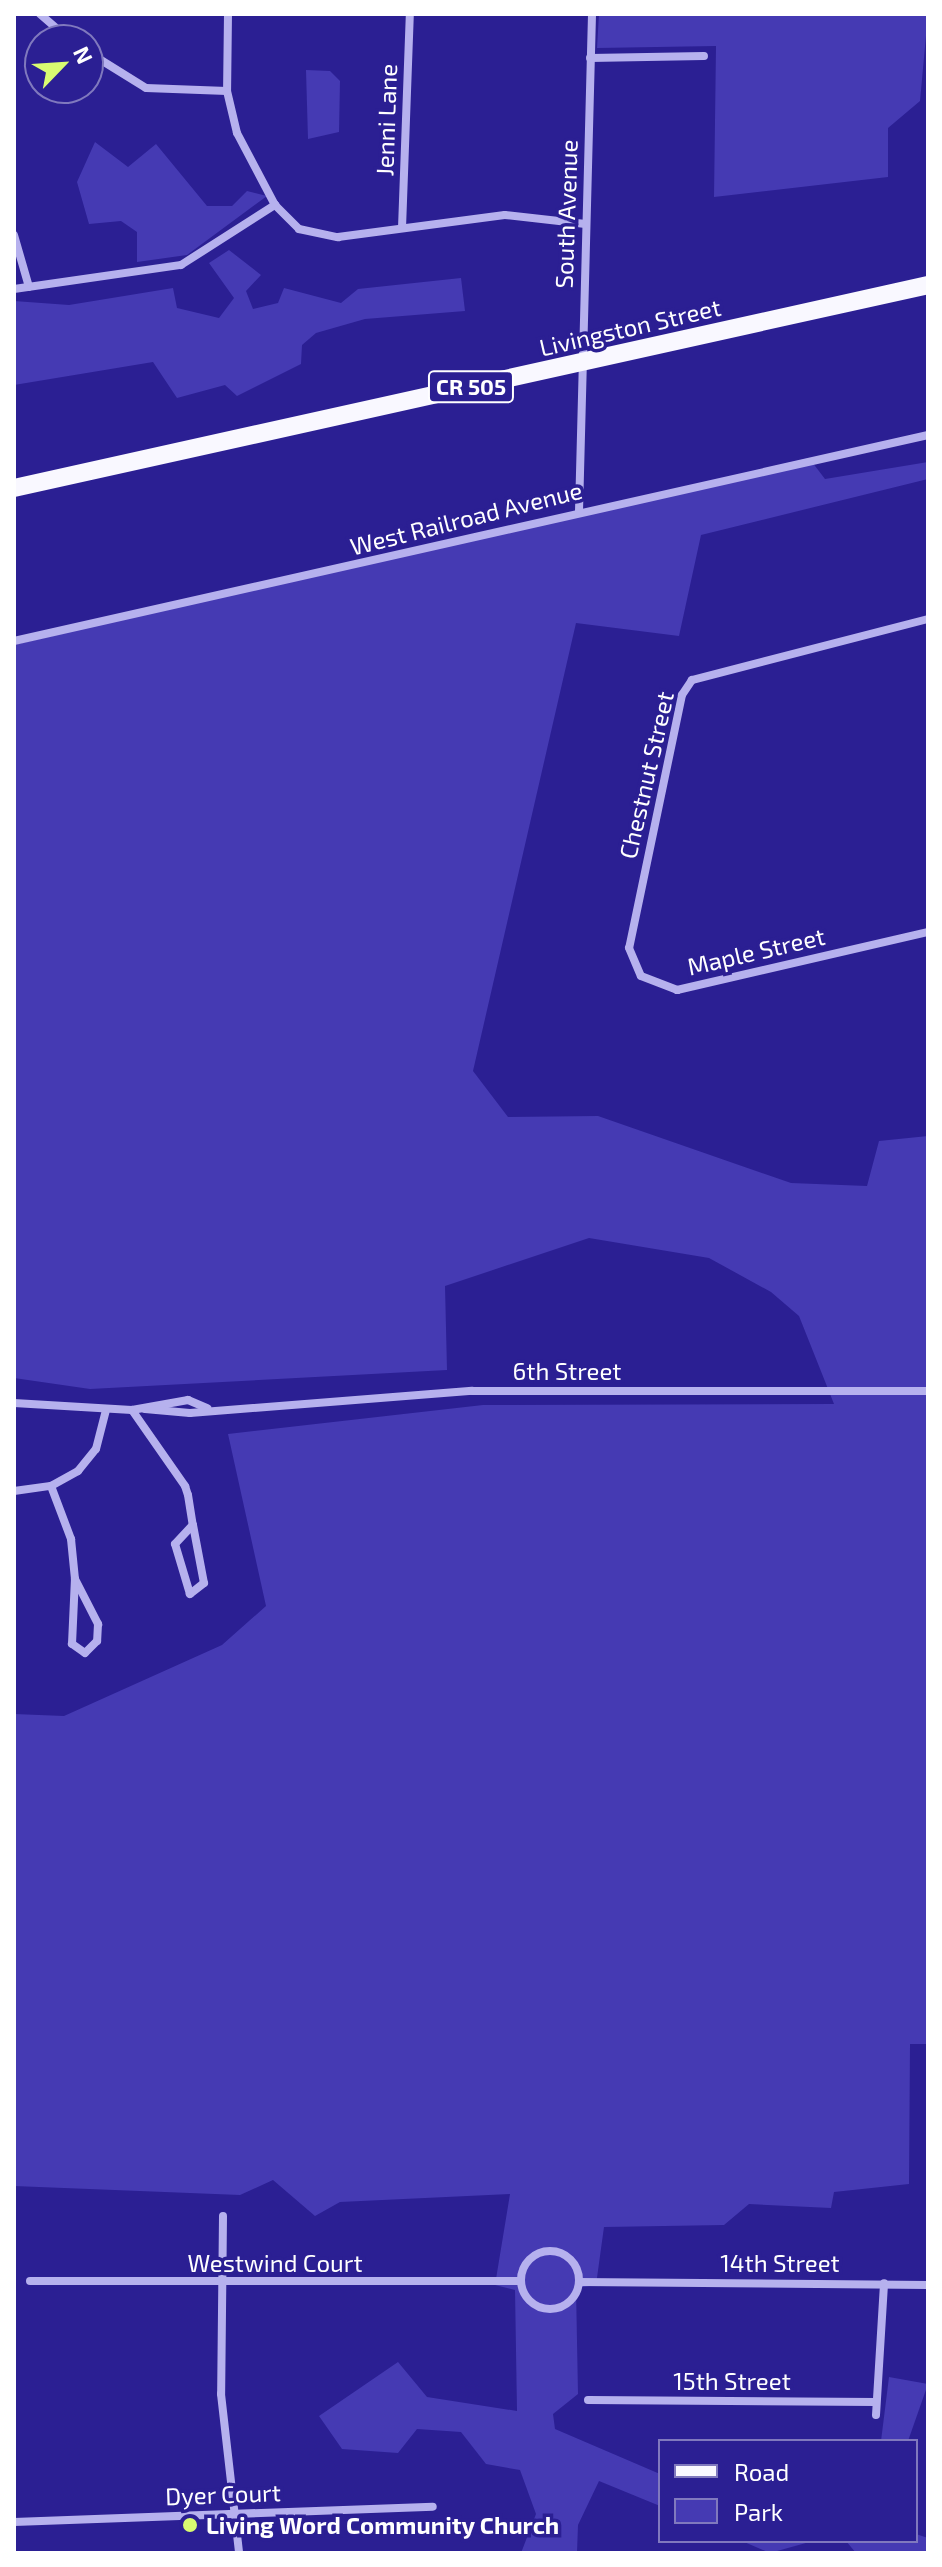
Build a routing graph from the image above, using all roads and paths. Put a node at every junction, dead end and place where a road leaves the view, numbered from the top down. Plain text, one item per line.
1 (228, 14) edge
2 (410, 14) edge
3 (592, 14) edge
4 (704, 56) dead end
5 (590, 58) junction
6 (104, 62) edge
7 (227, 91) junction
8 (275, 205) junction
9 (585, 224) junction
10 (402, 228) junction
11 (14, 235) edge
12 (928, 285) edge
13 (29, 287) junction
14 (14, 289) edge
15 (582, 363) junction
16 (928, 435) edge
17 (14, 488) edge
18 (579, 511) junction
19 (928, 619) edge
20 (14, 641) edge
21 (928, 932) edge
22 (631, 933) joint
23 (928, 1391) edge
24 (14, 1403) edge
25 (207, 1408) junction
26 (145, 1409) junction
27 (106, 1410) junction
28 (132, 1410) junction
29 (51, 1486) junction
30 (14, 1491) edge
31 (193, 1525) junction
32 (75, 1579) junction
33 (223, 2216) dead end
34 (30, 2281) dead end
35 (521, 2281) junction
36 (579, 2282) junction
37 (884, 2283) junction
38 (222, 2284) junction
39 (928, 2285) edge
40 (588, 2400) dead end
41 (876, 2402) junction
42 (876, 2415) dead end
43 (433, 2507) dead end
44 (232, 2514) junction
45 (14, 2522) edge
46 (239, 2553) edge

1 - 7 street
2 - 10 street, Jenni Lane
3 - 5 street, South Avenue
4 - 5 street
5 - 9 street, South Avenue
6 - 7 street
7 - 8 street
8 - 10 street
8 - 13 street
9 - 10 street
9 - 15 street, South Avenue
11 - 13 street
12 - 15 main road, Livingston Street / CR 505
13 - 14 street
15 - 17 main road, Livingston Street / CR 505
15 - 18 street, South Avenue
16 - 18 street, West Railroad Avenue
18 - 20 street, West Railroad Avenue
19 - 22 street, Chestnut Street
21 - 22 street, Maple Street
23 - 25 street, 6th Street
24 - 27 street, 6th Street
25 - 26 street, 6th Street
25 - 26 street, 6th Street
26 - 28 street, 6th Street
27 - 28 street, 6th Street
27 - 29 street
28 - 31 street
29 - 30 street
29 - 32 street
31 - 31 street
32 - 32 street
33 - 38 street
34 - 38 street, Westwind Court
35 - 36 street
35 - 36 street
35 - 38 street, Westwind Court
36 - 37 street, 14th Street
37 - 39 street, 14th Street
37 - 41 street
38 - 44 street
40 - 41 street, 15th Street
41 - 42 street
43 - 44 street, Dyer Court
44 - 45 street, Dyer Court
44 - 46 street

